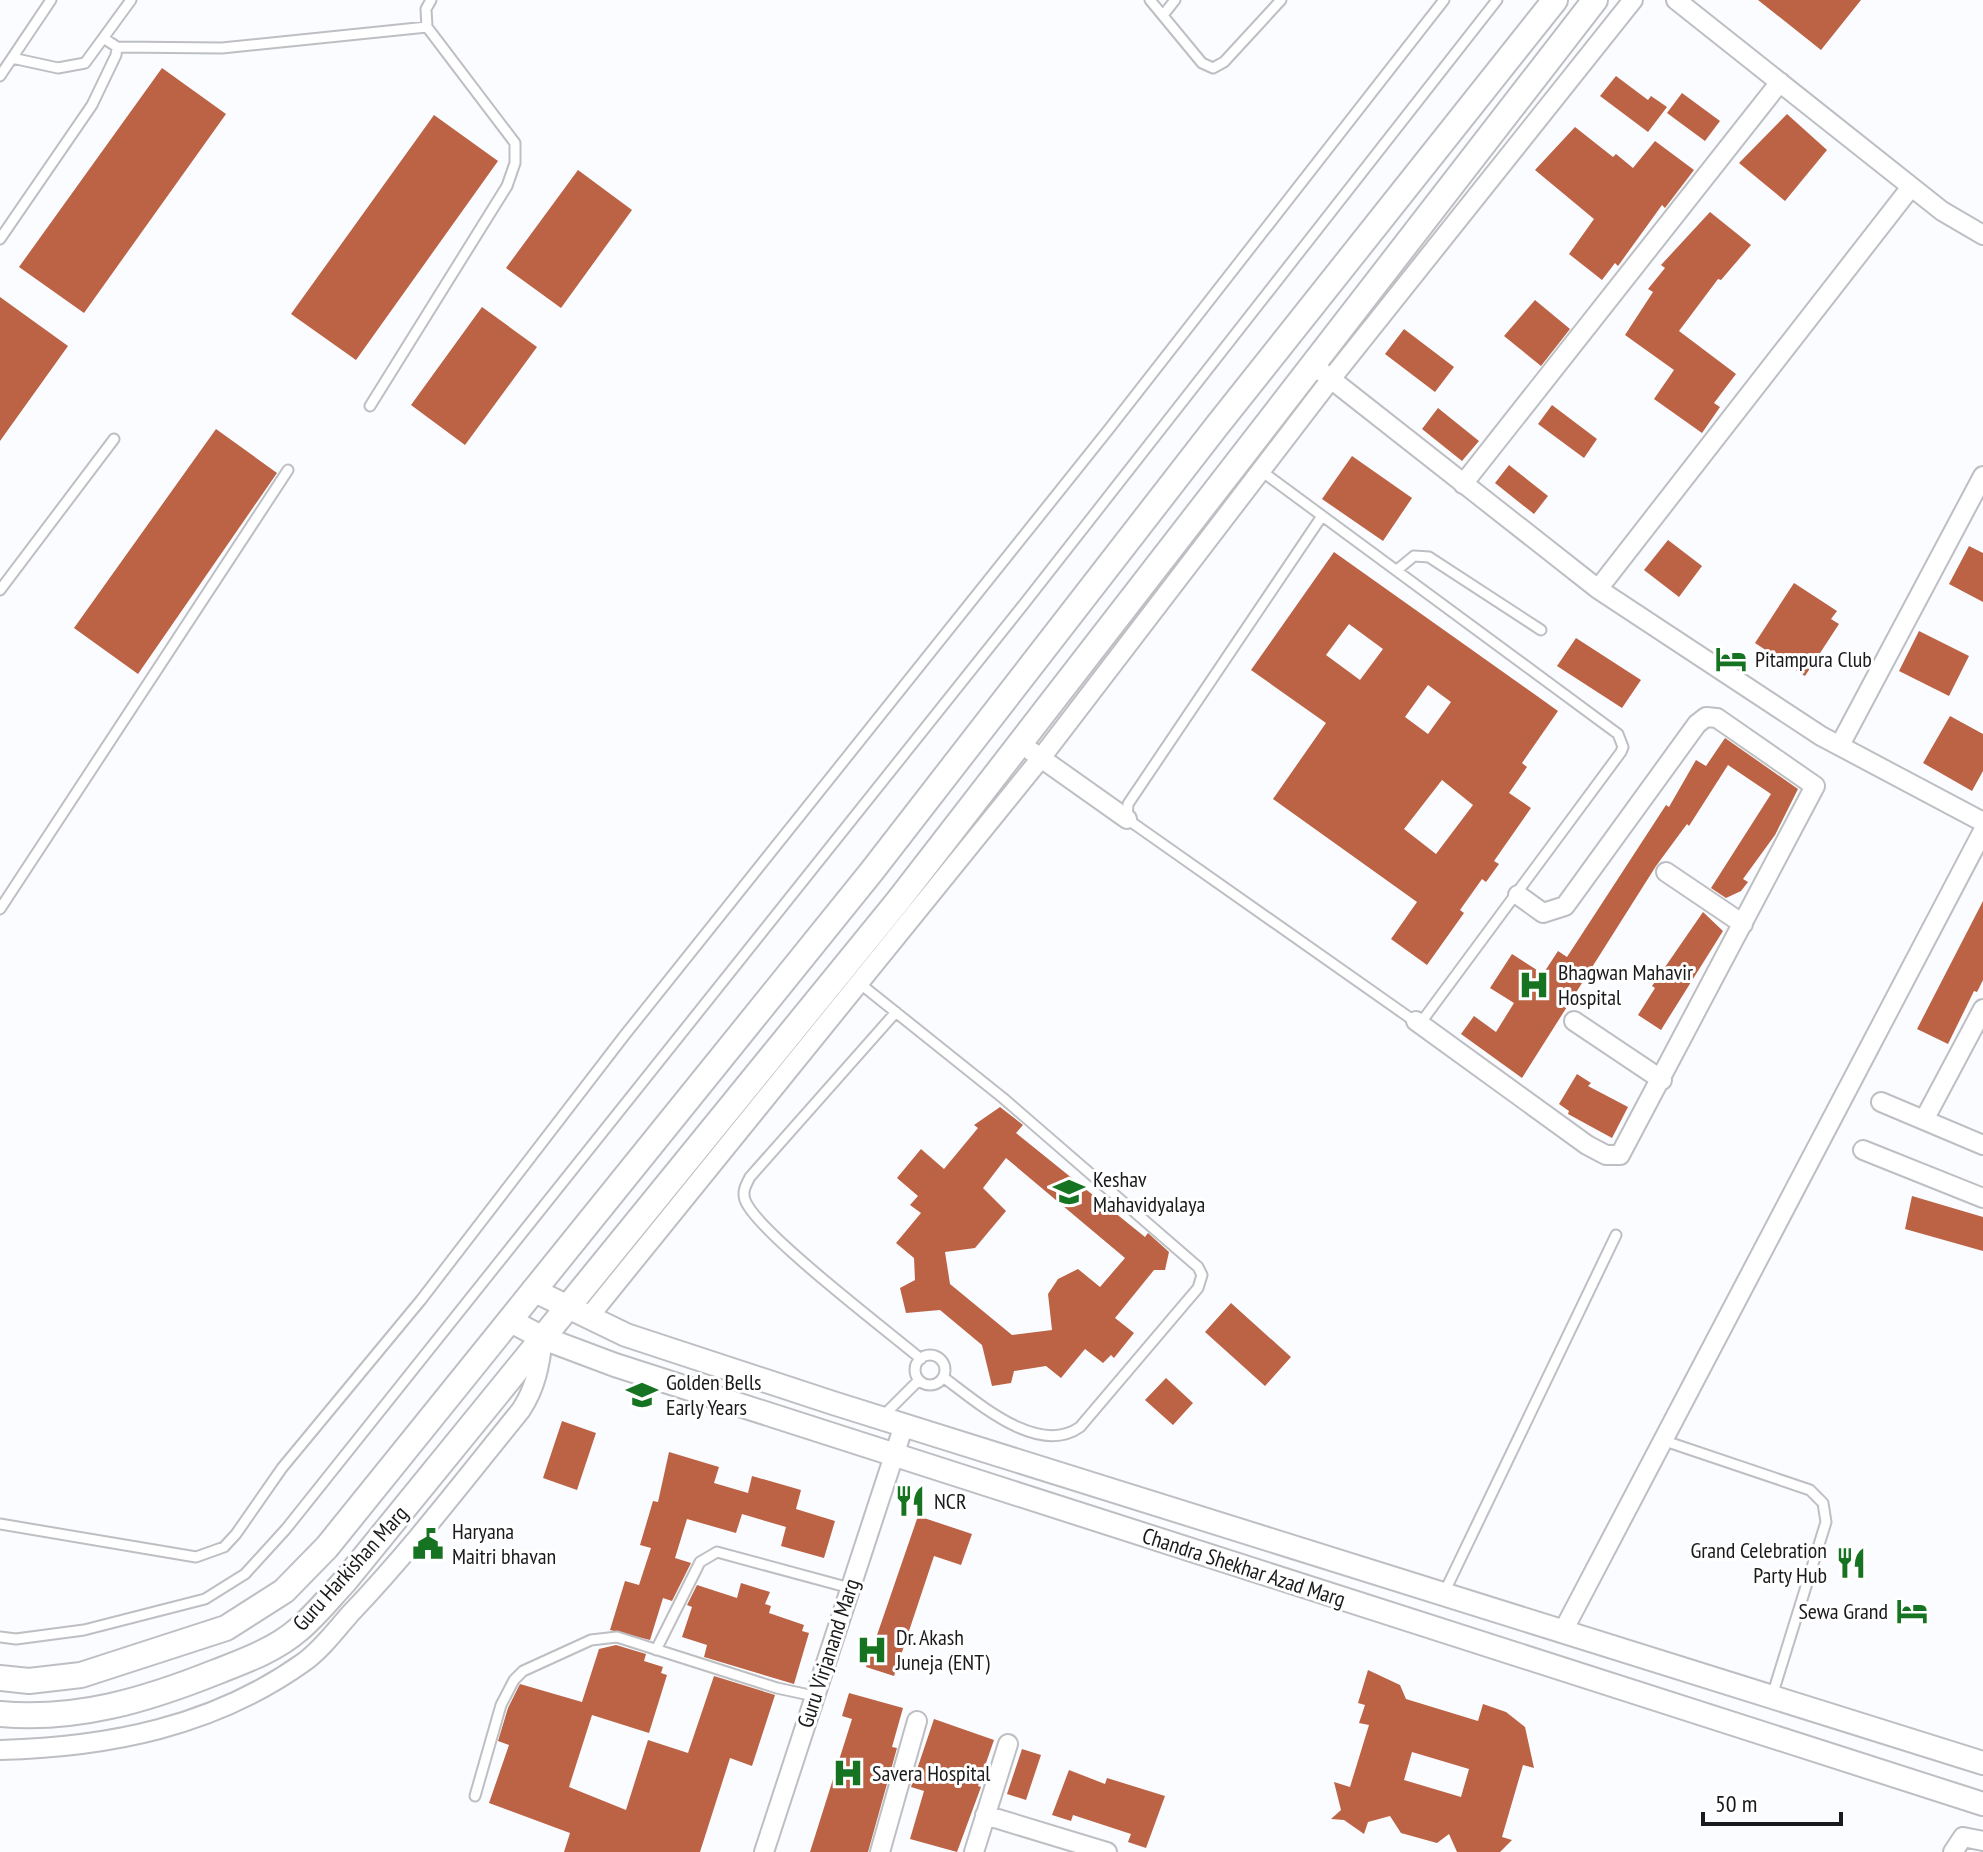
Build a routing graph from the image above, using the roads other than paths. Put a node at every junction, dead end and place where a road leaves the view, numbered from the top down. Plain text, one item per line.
1 (51, 0) edge
2 (131, 0) edge
3 (431, 0) edge
4 (1150, 0) edge
5 (1175, 0) edge
6 (1281, 0) edge
7 (1444, 0) edge
8 (1497, 0) edge
9 (1555, 0) edge
10 (1595, 0) edge
11 (1633, 0) edge
12 (1676, 0) edge
13 (1164, 14) junction
14 (427, 27) junction
15 (105, 39) junction
16 (117, 47) junction
17 (12, 58) junction
18 (0, 76) edge
19 (1780, 82) junction
20 (1911, 187) junction
21 (1983, 235) edge
22 (0, 239) edge
23 (1322, 372) junction
24 (370, 406) dead end
25 (1216, 427) junction
26 (114, 439) dead end
27 (1254, 461) junction
28 (288, 470) dead end
29 (1983, 476) edge
30 (1463, 484) junction
31 (1322, 516) junction
32 (1397, 570) junction
33 (1598, 589) junction
34 (0, 590) edge
35 (1541, 630) dead end
36 (1021, 744) junction
37 (1840, 745) junction
38 (1041, 758) junction
39 (1127, 819) junction
40 (1983, 822) edge
41 (1983, 831) edge
42 (1666, 872) dead end
43 (1518, 895) junction
44 (0, 909) edge
45 (1743, 924) junction
46 (850, 976) junction
47 (1983, 1009) edge
48 (896, 1012) junction
49 (1416, 1021) junction
50 (1574, 1021) dead end
51 (1662, 1080) junction
52 (1881, 1102) dead end
53 (1924, 1120) junction
54 (1983, 1145) edge
55 (1863, 1150) dead end
56 (1983, 1198) edge
57 (1616, 1235) dead end
58 (533, 1290) junction
59 (578, 1313) junction
60 (509, 1320) junction
61 (543, 1338) junction
62 (921, 1359) junction
63 (943, 1377) junction
64 (919, 1380) junction
65 (881, 1418) junction
66 (904, 1425) junction
67 (1661, 1440) junction
68 (894, 1454) junction
69 (0, 1524) edge
70 (850, 1588) junction
71 (1444, 1593) junction
72 (1563, 1631) junction
73 (0, 1637) edge
74 (656, 1650) junction
75 (0, 1678) edge
76 (814, 1696) junction
77 (1772, 1696) junction
78 (0, 1714) edge
79 (917, 1721) dead end
80 (1008, 1744) dead end
81 (0, 1750) edge
82 (1983, 1763) edge
83 (475, 1796) dead end
84 (1983, 1804) edge
85 (985, 1815) junction
86 (1983, 1841) edge
87 (764, 1852) edge
88 (880, 1852) edge
89 (974, 1852) edge
90 (1107, 1852) edge
91 (1953, 1852) edge

1 - 17 lane
2 - 15 lane
3 - 14 lane
4 - 13 lane
5 - 13 lane
6 - 13 lane
7 - 69 lane
8 - 73 lane
9 - 25 main road, Guru Harkishan Marg
10 - 23 main road, Guru Harkishan Marg
11 - 23 street
12 - 19 street
14 - 16 lane
14 - 24 lane
15 - 16 lane
15 - 17 lane
16 - 22 lane
17 - 18 lane
19 - 20 street
19 - 30 street
20 - 21 street
20 - 33 street
23 - 27 main road, Guru Harkishan Marg
23 - 30 street
25 - 27 main road
25 - 58 main road, Guru Harkishan Marg
26 - 34 lane
27 - 31 lane
27 - 36 main road, Guru Harkishan Marg
27 - 38 street
28 - 44 lane
29 - 37 street
30 - 33 street
31 - 32 lane
31 - 39 lane
32 - 35 lane
32 - 43 lane
33 - 37 street
36 - 38 street
36 - 46 main road, Guru Harkishan Marg
37 - 40 street
38 - 39 street
38 - 46 street
39 - 49 lane
41 - 67 street
42 - 45 street
43 - 45 street
43 - 49 lane
45 - 51 street
46 - 48 lane
46 - 59 main road, Guru Harkishan Marg
47 - 53 street
48 - 62 lane
48 - 63 lane
49 - 51 street
50 - 51 street
52 - 53 street
53 - 54 street
55 - 56 street
57 - 71 lane
58 - 59 street, Chandra Shekhar Azad Marg
58 - 60 main road, Guru Harkishan Marg
59 - 61 main road, Guru Harkishan Marg
59 - 65 street, Chandra Shekhar Azad Marg
60 - 61 street, Chandra Shekhar Azad Marg
60 - 75 main road, Guru Harkishan Marg
61 - 68 street, Chandra Shekhar Azad Marg
61 - 78 main road, Guru Harkishan Marg
61 - 81 street
62 - 63 lane
62 - 64 lane
63 - 64 lane
64 - 65 lane
65 - 66 street, Chandra Shekhar Azad Marg
66 - 68 street, Guru Virjanand Marg
66 - 71 street, Chandra Shekhar Azad Marg
67 - 72 street
67 - 77 lane
68 - 70 street, Guru Virjanand Marg
68 - 84 street, Chandra Shekhar Azad Marg
70 - 74 lane
70 - 76 street, Guru Virjanand Marg
71 - 72 street, Chandra Shekhar Azad Marg
72 - 77 street, Chandra Shekhar Azad Marg
74 - 76 lane
74 - 83 lane
76 - 87 street, Guru Virjanand Marg
77 - 82 street, Chandra Shekhar Azad Marg
79 - 88 street
80 - 85 street
85 - 89 street
85 - 90 street
86 - 91 street

